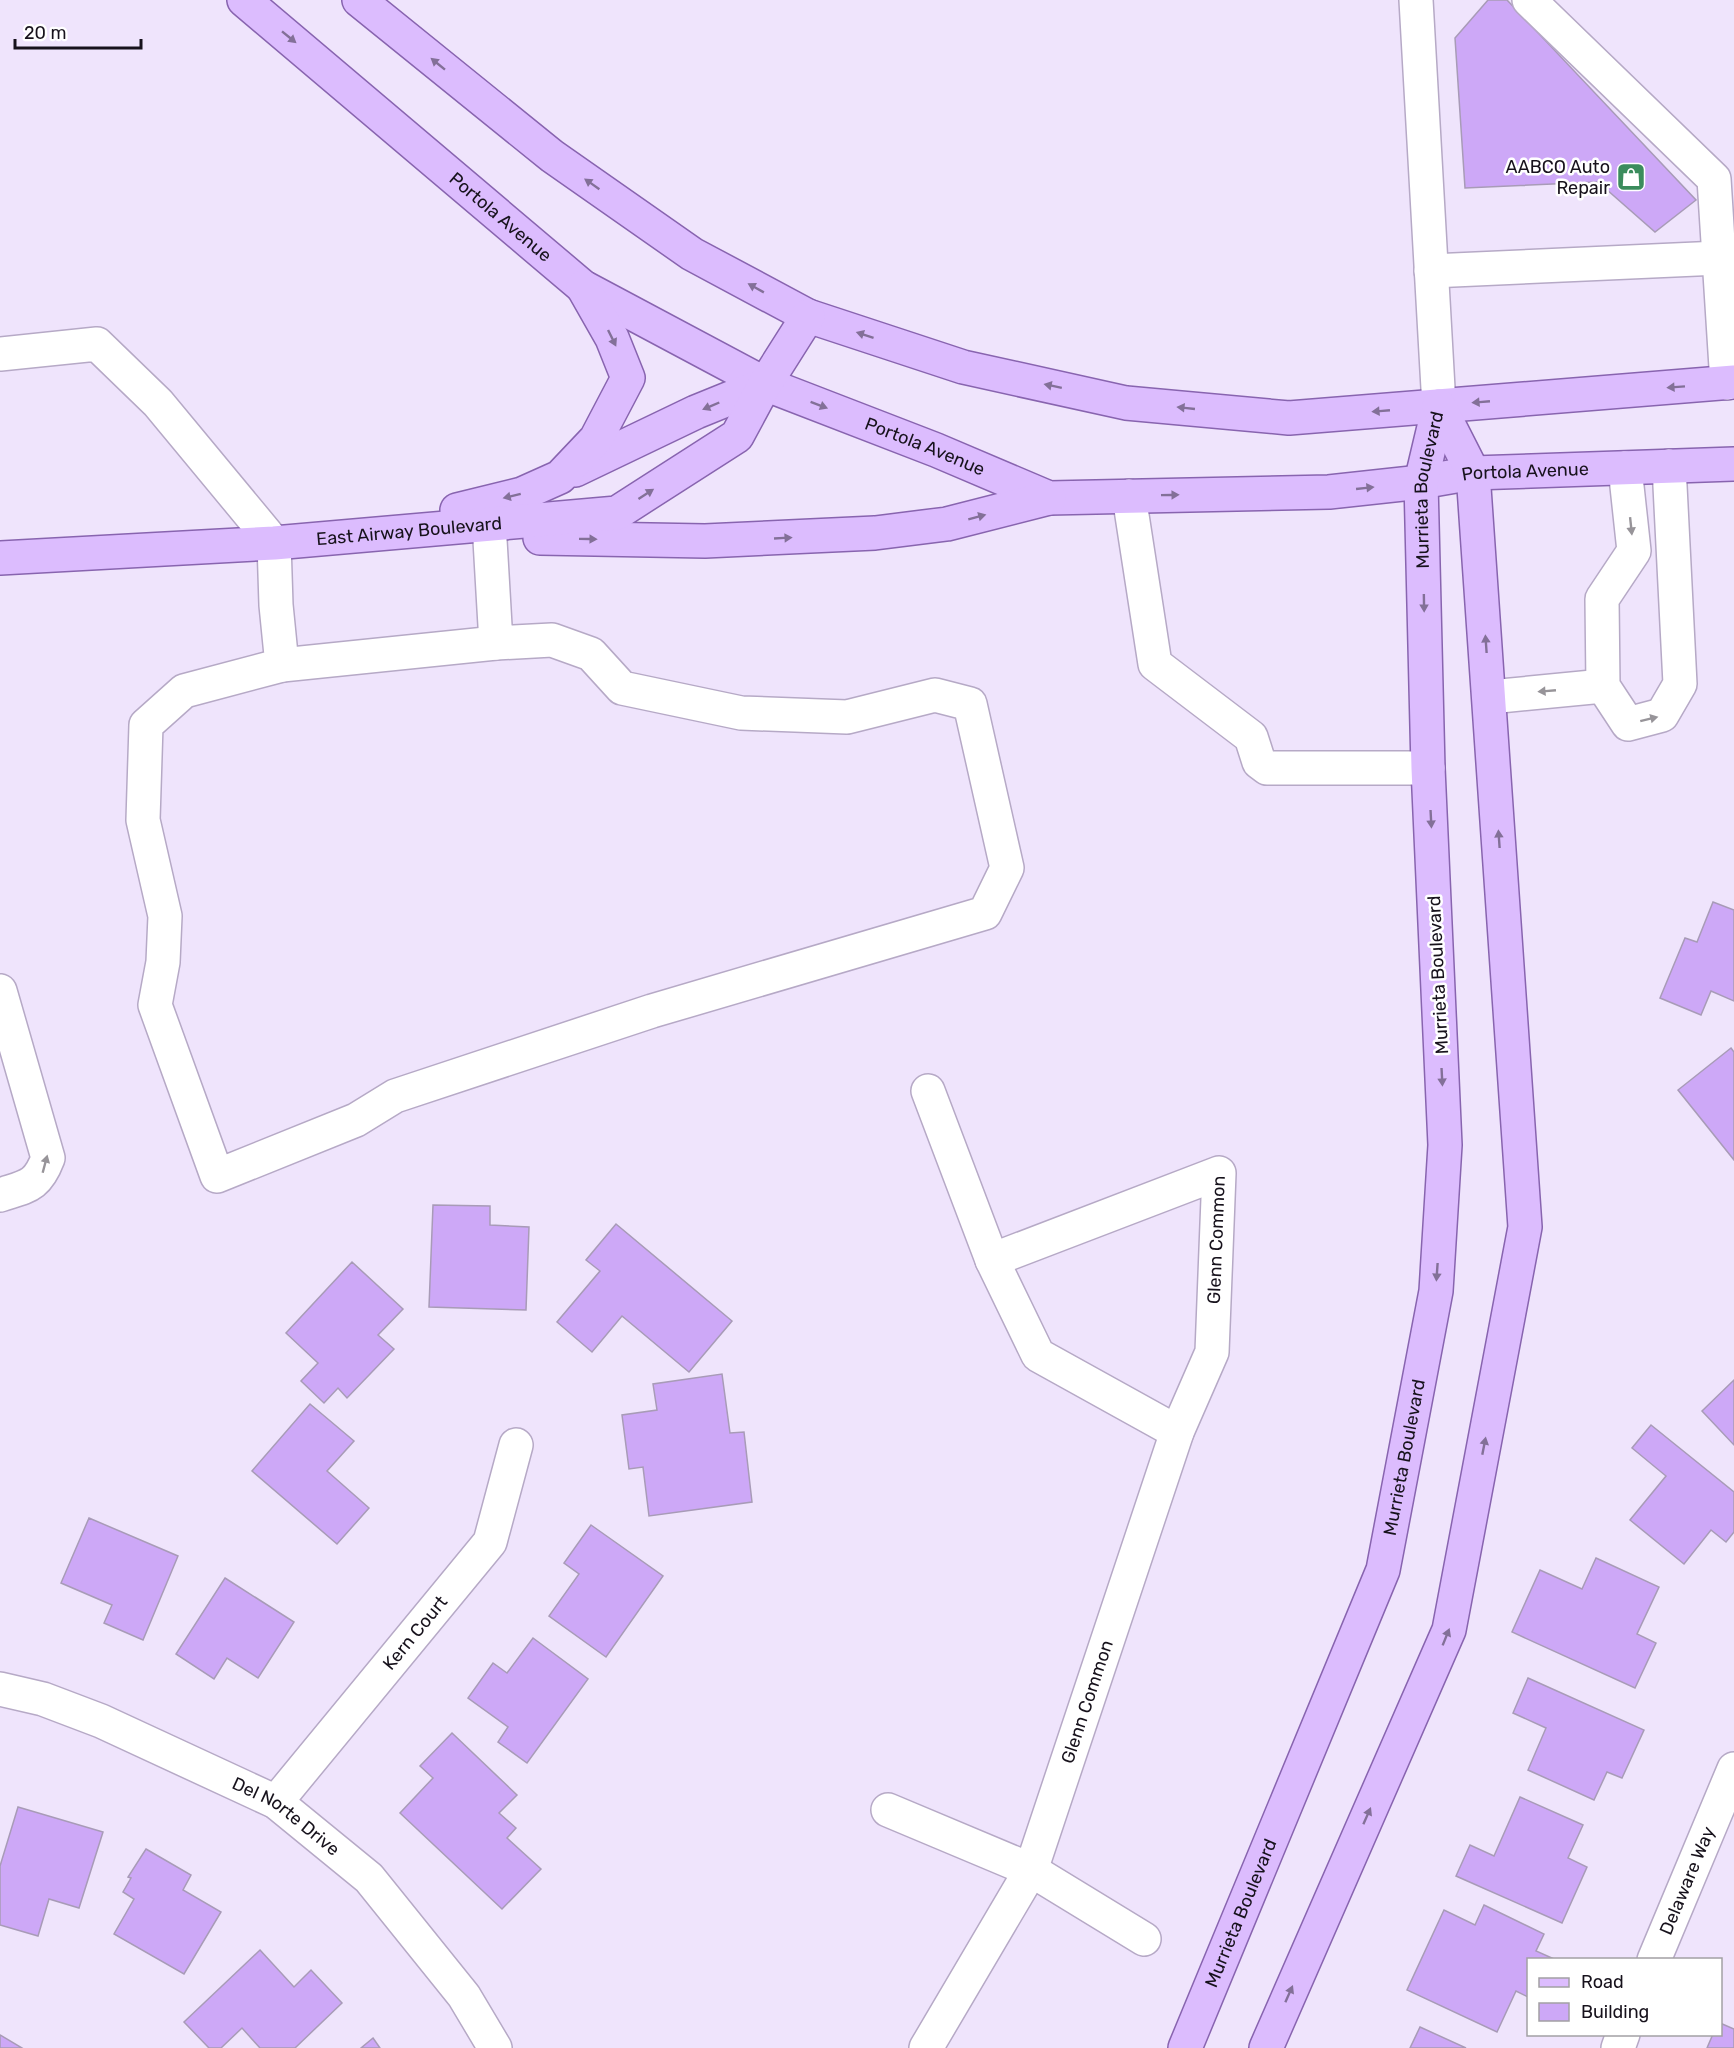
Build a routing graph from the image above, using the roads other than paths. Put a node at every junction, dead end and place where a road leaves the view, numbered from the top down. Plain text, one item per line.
1 (244, 0) edge
2 (359, 0) edge
3 (1416, 0) edge
4 (1529, 0) edge
5 (1719, 258) junction
6 (1431, 271) junction
7 (583, 287) junction
8 (808, 316) junction
9 (0, 354) edge
10 (1731, 382) edge
11 (765, 384) junction
12 (1439, 406) junction
13 (1734, 464) edge
14 (1669, 466) junction
15 (1625, 468) junction
16 (1473, 473) junction
17 (560, 477) junction
18 (1421, 482) junction
19 (1129, 496) junction
20 (1049, 498) junction
21 (488, 530) junction
22 (358, 534) junction
23 (274, 543) junction
24 (0, 558) edge
25 (496, 643) junction
26 (282, 665) junction
27 (1603, 686) junction
28 (1490, 697) junction
29 (1428, 768) junction
30 (0, 991) edge
31 (928, 1091) dead end
32 (0, 1195) edge
33 (992, 1260) junction
34 (1177, 1432) junction
35 (516, 1445) dead end
36 (0, 1689) edge
37 (1734, 1769) edge
38 (276, 1802) junction
39 (888, 1810) dead end
40 (1031, 1870) junction
41 (1144, 1939) dead end
42 (1654, 1958) edge
43 (495, 2048) edge
44 (926, 2048) edge
45 (1185, 2048) edge
46 (1266, 2048) edge

1 -> 7 main road, Portola Avenue
8 -> 2 main road
3 - 6 street
4 - 5 street
5 - 6 street
5 - 10 street
6 - 12 street
7 - 11 main road, Portola Avenue
7 -> 17 main road
8 - 11 main road, East Airway Boulevard
12 -> 8 main road
9 - 23 street
10 -> 12 main road
11 -> 17 main road
11 -> 20 main road, Portola Avenue
21 -> 11 main road, East Airway Boulevard
12 - 16 main road, Murrieta Boulevard
12 - 18 main road, Murrieta Boulevard
13 - 14 main road, Portola Avenue
14 - 15 main road, Portola Avenue
27 -> 14 street
15 - 16 main road, Portola Avenue
15 -> 27 street
16 - 18 main road, Portola Avenue
28 -> 16 main road, Murrieta Boulevard
17 -> 22 main road
19 -> 18 main road, Portola Avenue
18 -> 29 main road, Murrieta Boulevard
19 - 20 main road, Portola Avenue
19 - 29 street
21 -> 20 main road
21 - 22 main road
21 - 25 street
22 - 23 main road, East Airway Boulevard
23 - 24 main road, East Airway Boulevard
23 - 26 street
25 - 26 street
25 - 26 street
27 -> 28 street
46 -> 28 main road, Murrieta Boulevard
29 -> 45 main road, Murrieta Boulevard
32 -> 30 street
31 - 33 street
33 - 34 street
33 - 34 street, Glenn Common
34 - 40 street, Glenn Common
35 - 38 street, Kern Court
36 - 38 street, Del Norte Drive
37 - 42 street, Delaware Way
38 - 43 street, Del Norte Drive
39 - 40 street
40 - 41 street
40 - 44 street, Glenn Common

